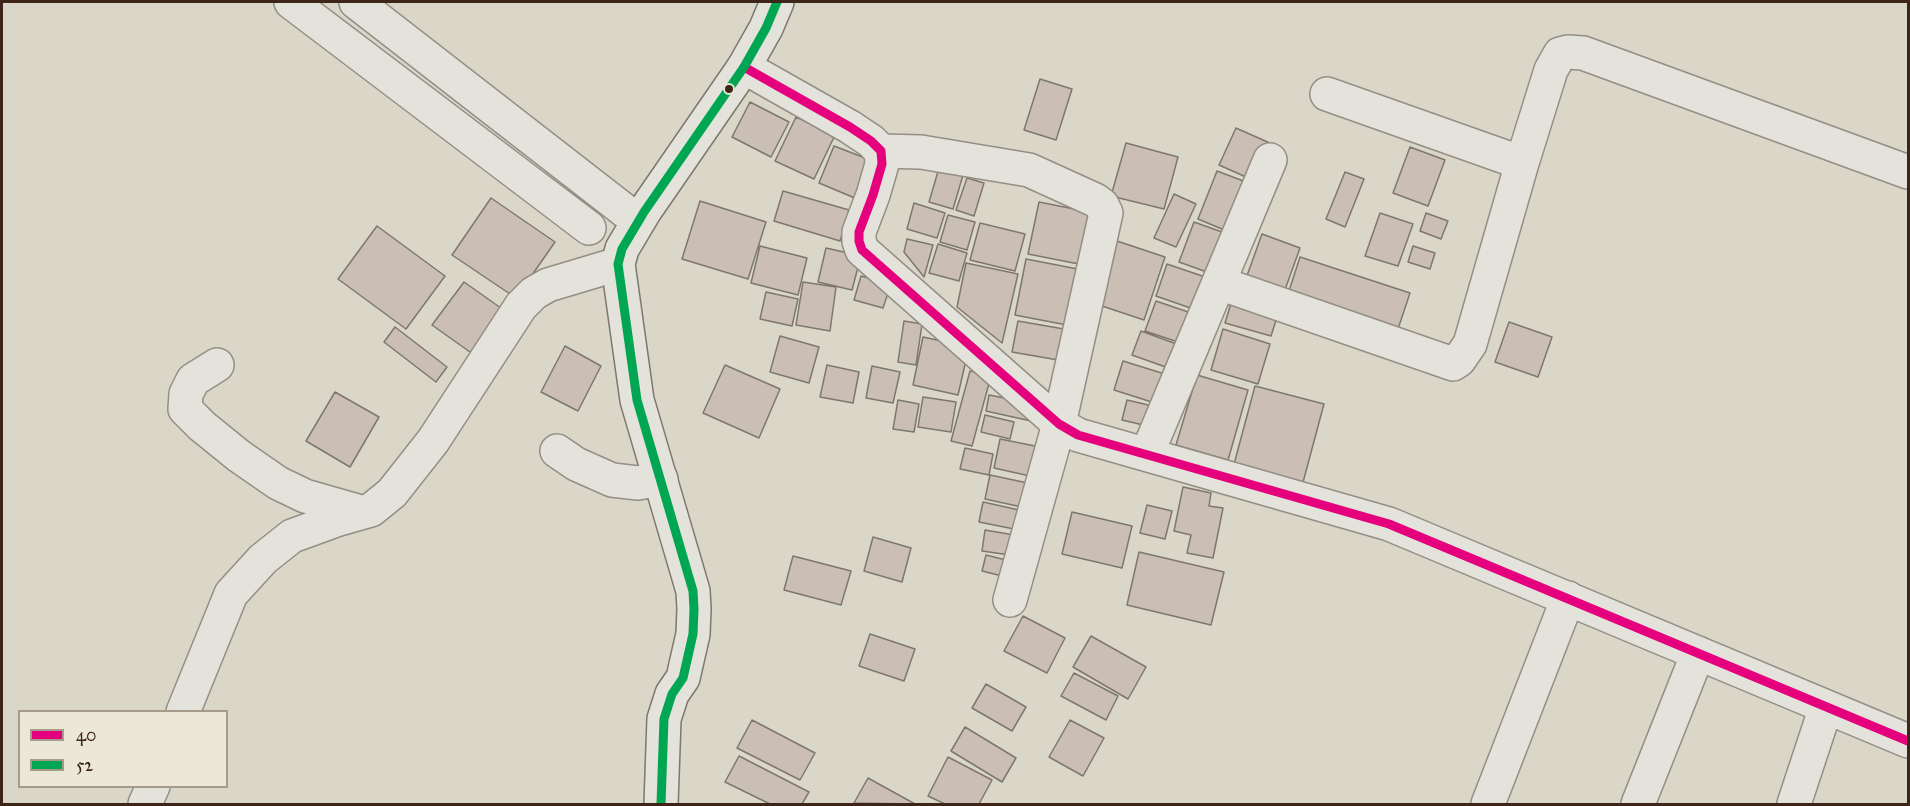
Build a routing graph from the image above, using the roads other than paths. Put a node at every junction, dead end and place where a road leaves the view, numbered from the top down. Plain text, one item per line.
1 (291, 2) edge
2 (356, 2) edge
3 (777, 2) edge
4 (744, 67) junction
5 (1327, 94) dead end
6 (881, 151) junction
7 (1270, 160) dead end
8 (1522, 163) junction
9 (1908, 172) edge
10 (638, 221) junction
11 (589, 228) dead end
12 (618, 264) junction
13 (1219, 283) junction
14 (217, 365) dead end
15 (1059, 424) junction
16 (557, 452) dead end
17 (1147, 454) junction
18 (661, 479) junction
19 (361, 512) junction
20 (1568, 598) junction
21 (1010, 600) dead end
22 (1698, 653) junction
23 (1826, 707) junction
24 (183, 710) edge
25 (1908, 741) edge
26 (152, 788) edge
27 (145, 804) edge
28 (661, 804) edge
29 (1488, 804) edge
30 (1638, 804) edge
31 (1794, 804) edge

1 - 11 street
2 - 10 street
3 - 4 street
4 - 6 street
4 - 10 street
5 - 8 street
6 - 15 street
6 - 15 street
7 - 13 street
8 - 9 street
8 - 13 street
10 - 12 street
12 - 18 street
12 - 19 street
13 - 17 street
14 - 19 street
15 - 17 street
15 - 21 street
16 - 18 street
17 - 20 street
18 - 28 street
19 - 24 street
20 - 22 street
20 - 29 street
22 - 23 street
22 - 30 street
23 - 25 street
23 - 31 street
26 - 27 street

